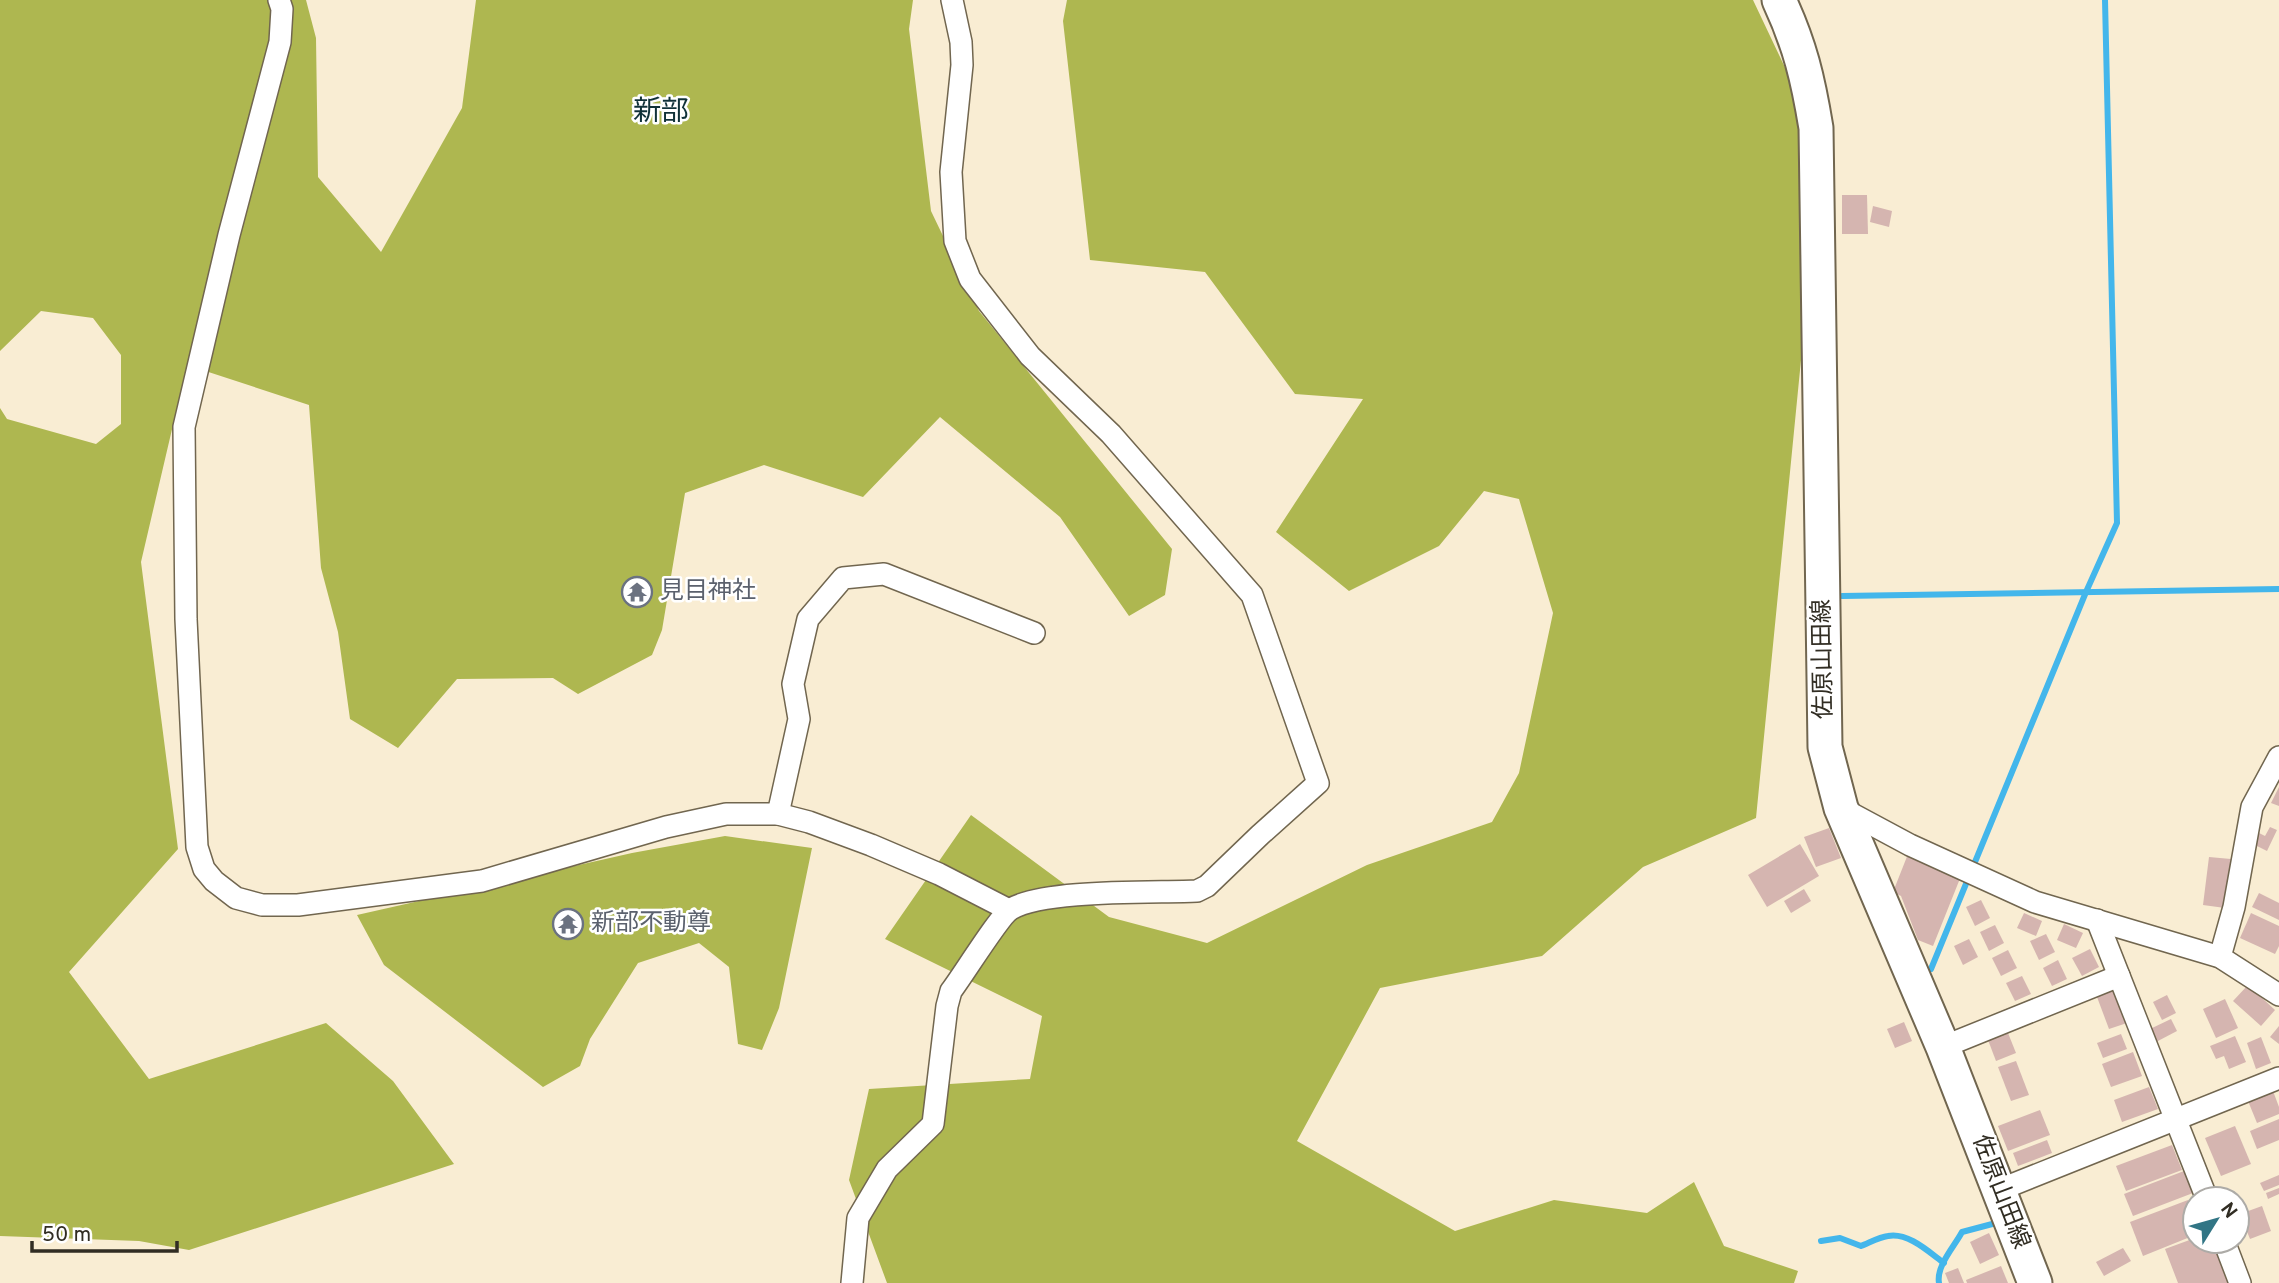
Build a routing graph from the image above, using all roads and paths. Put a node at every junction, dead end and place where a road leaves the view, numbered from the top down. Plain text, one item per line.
1 (279, 0) edge
2 (952, 0) edge
3 (1779, 0) edge
4 (1034, 633) dead end
5 (2279, 757) edge
6 (1842, 807) junction
7 (778, 814) junction
8 (1009, 910) junction
9 (2097, 920) junction
10 (2220, 957) junction
11 (2119, 976) junction
12 (2279, 995) edge
13 (1943, 1047) junction
14 (2279, 1078) edge
15 (2176, 1118) junction
16 (2202, 1185) edge
17 (1999, 1190) junction
18 (2229, 1255) edge
19 (852, 1283) edge
20 (2035, 1283) edge
21 (2240, 1283) edge

1 - 7 street
2 - 8 street
3 - 6 main road, 佐原山田線
4 - 7 street
5 - 10 street
6 - 9 street
6 - 13 main road, 佐原山田線
7 - 8 street
8 - 19 street
9 - 10 street
9 - 11 street
10 - 12 street
11 - 13 street
11 - 15 street
13 - 17 main road, 佐原山田線
14 - 15 street
15 - 16 street
15 - 17 street
17 - 20 main road, 佐原山田線
18 - 21 street

